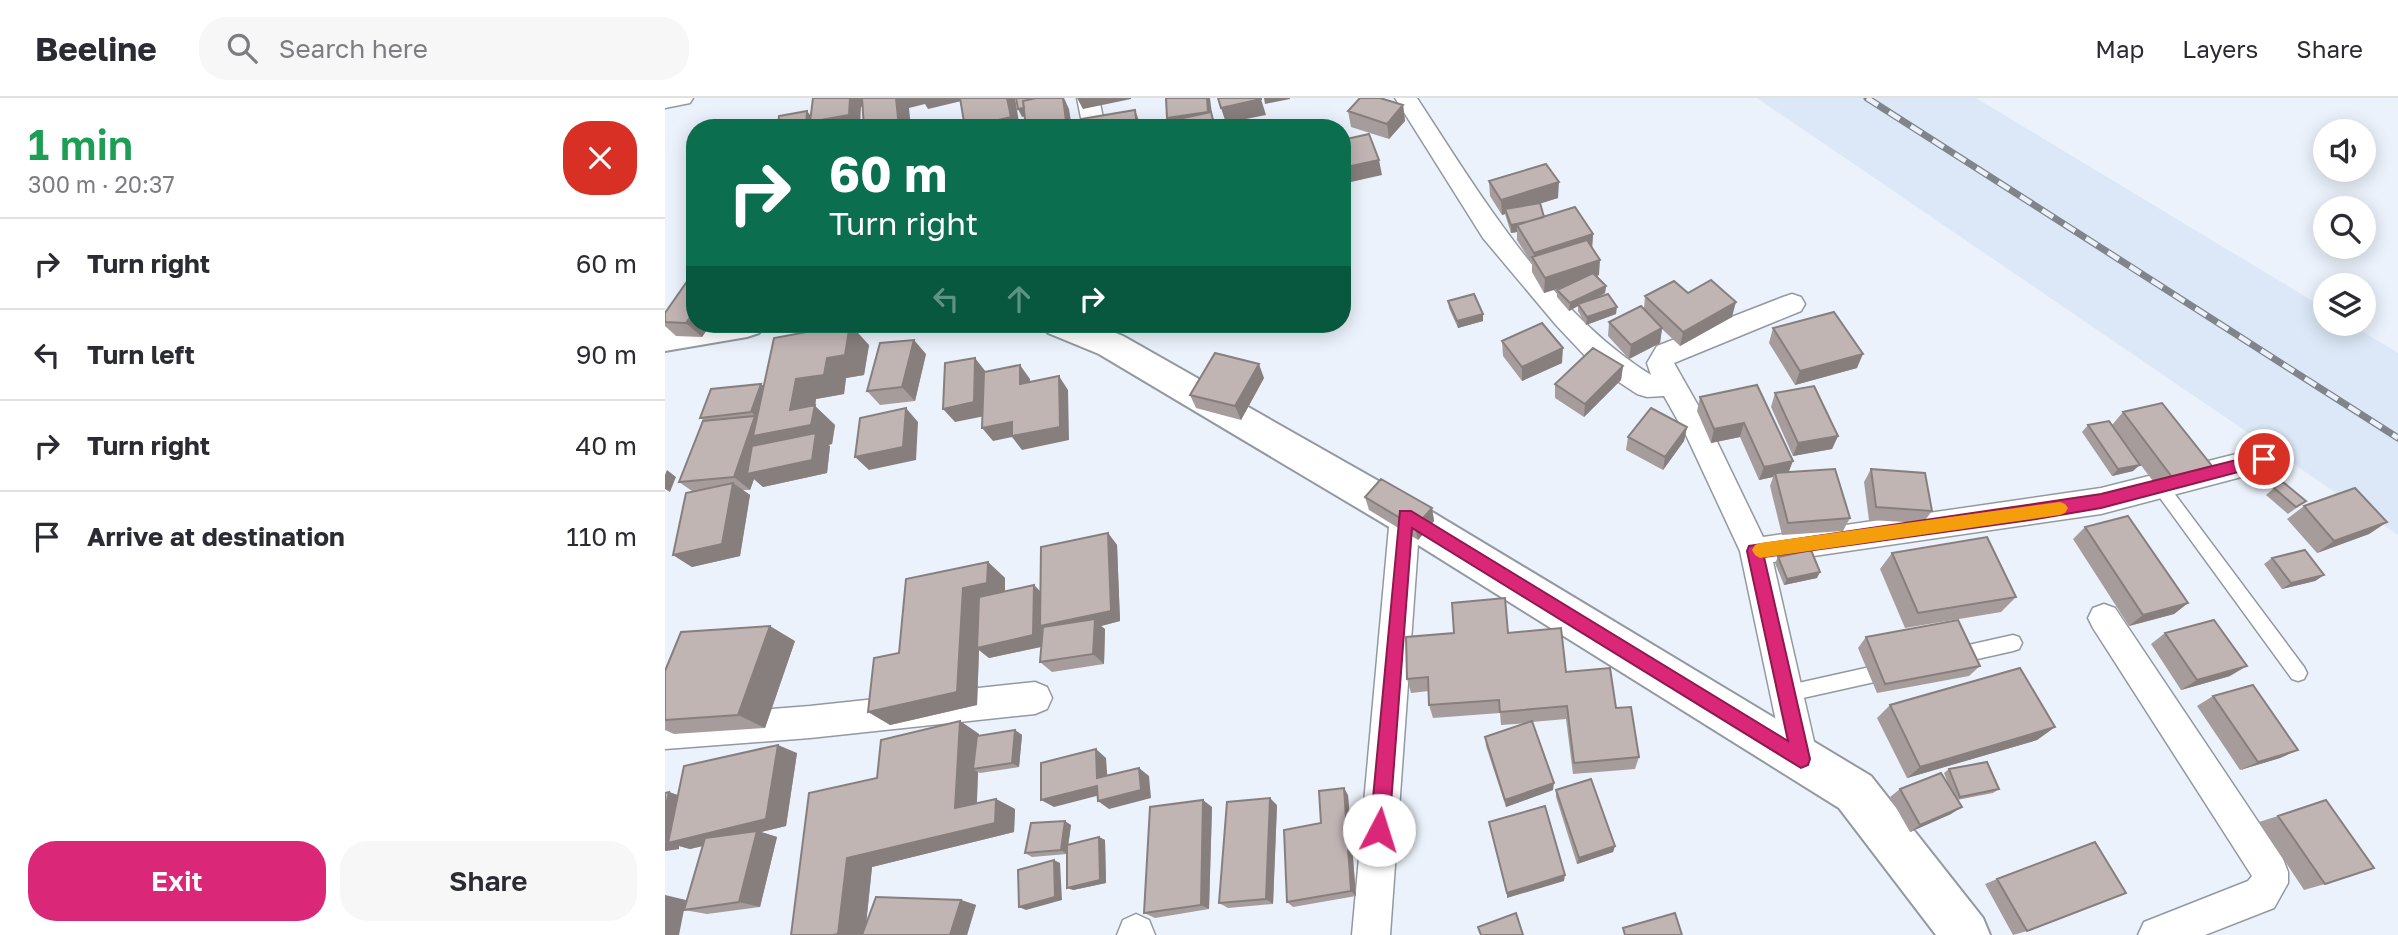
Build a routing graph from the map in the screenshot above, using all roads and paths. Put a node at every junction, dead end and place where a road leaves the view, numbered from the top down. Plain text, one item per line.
1 (682, 98) edge
2 (1088, 98) edge
3 (1406, 98) edge
4 (665, 101) edge
5 (1092, 119) edge
6 (1793, 304) dead end
7 (694, 333) edge
8 (1082, 333) edge
9 (665, 338) edge
10 (1670, 385) junction
11 (2264, 459) dead end
12 (2160, 486) junction
13 (1405, 516) junction
14 (1755, 551) junction
15 (2104, 618) dead end
16 (2013, 643) dead end
17 (1933, 661) edge
18 (1906, 667) edge
19 (2298, 673) dead end
20 (1785, 694) junction
21 (1035, 698) dead end
22 (665, 733) edge
23 (1801, 759) junction
24 (1371, 935) edge
25 (1966, 935) edge
26 (2158, 935) edge

1 - 4 street
2 - 5 street
3 - 10 street
6 - 10 street
7 - 9 street
8 - 13 street
10 - 14 street
11 - 12 street
12 - 14 street
12 - 19 lane
13 - 23 street
13 - 24 street
14 - 20 street
15 - 26 street
16 - 17 lane
18 - 20 lane
20 - 23 street
21 - 22 street
23 - 25 street

